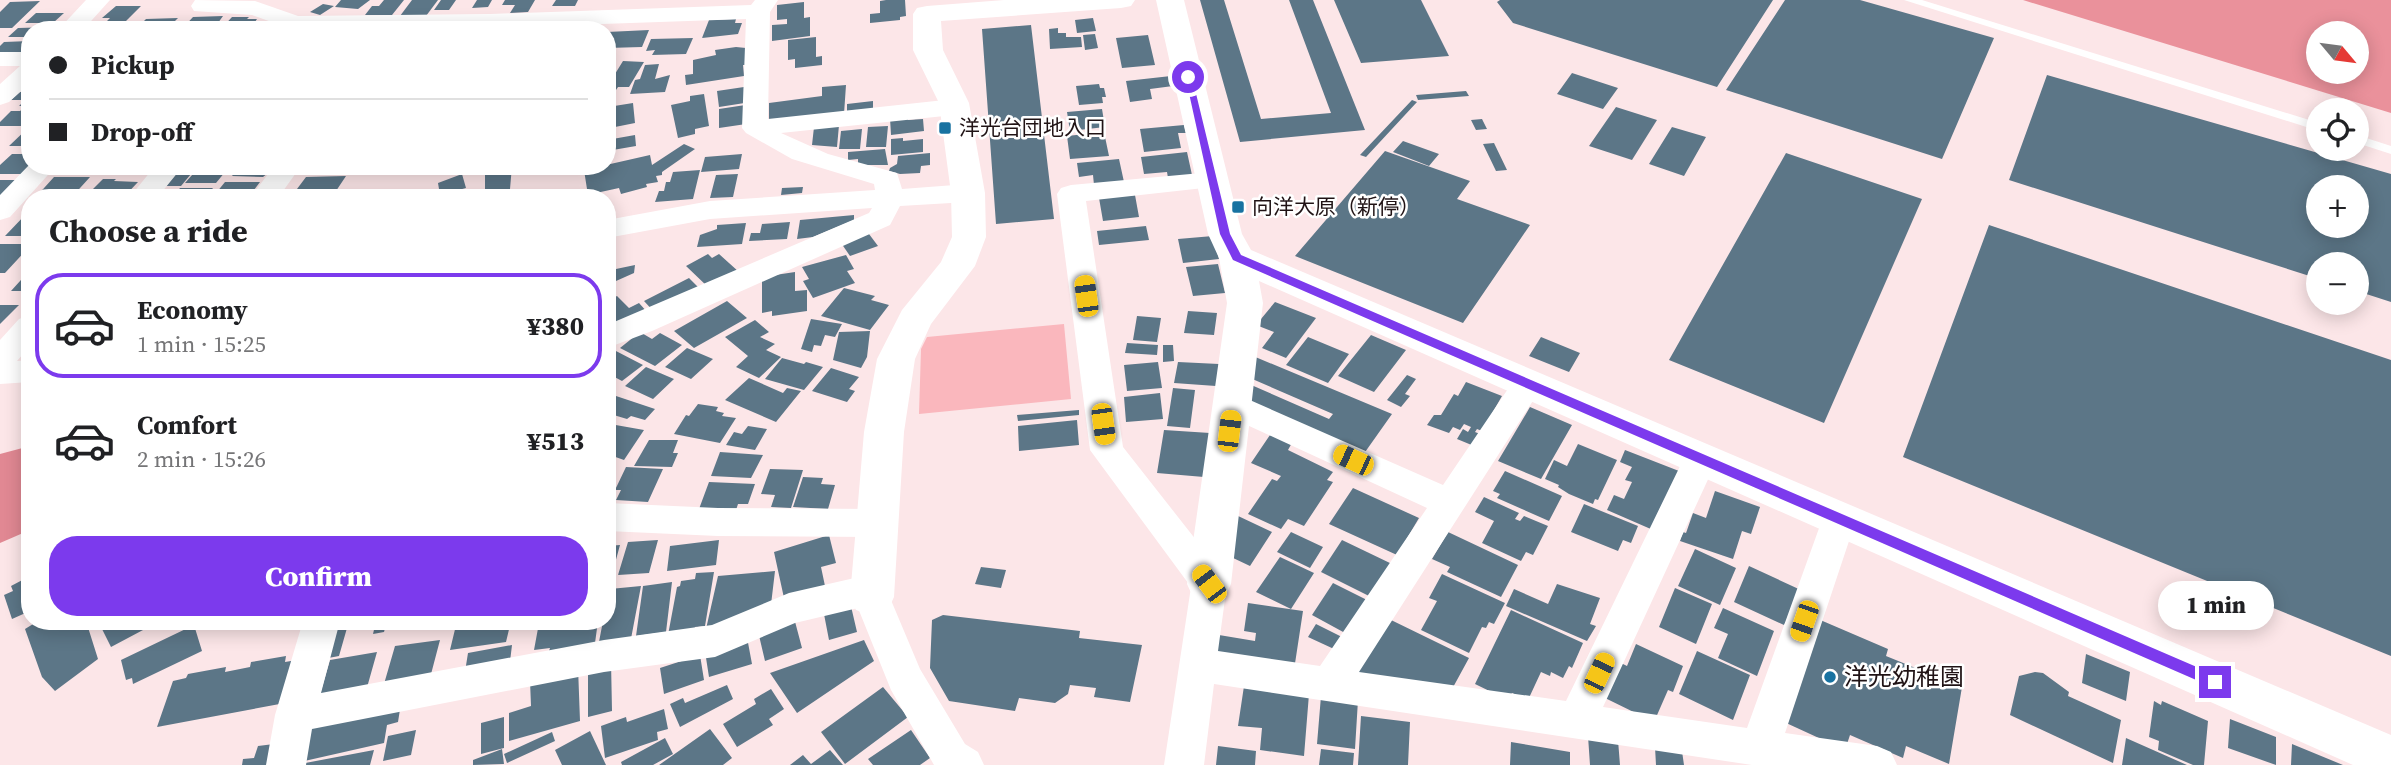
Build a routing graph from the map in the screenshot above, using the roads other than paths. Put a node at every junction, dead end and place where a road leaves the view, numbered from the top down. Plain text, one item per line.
1 (99, 0) edge
2 (206, 0) edge
3 (1121, 0) edge
4 (1170, 0) edge
5 (1910, 0) edge
6 (762, 6) edge
7 (928, 7) edge
8 (79, 21) edge
9 (282, 21) edge
10 (488, 21) edge
11 (0, 59) edge
12 (21, 59) edge
13 (21, 78) edge
14 (0, 97) edge
15 (954, 107) junction
16 (2306, 123) edge
17 (755, 128) junction
18 (2369, 143) edge
19 (2391, 150) edge
20 (34, 175) edge
21 (162, 175) edge
22 (281, 175) edge
23 (1212, 180) junction
24 (21, 189) edge
25 (21, 189) edge
26 (150, 189) edge
27 (270, 189) edge
28 (968, 193) junction
29 (890, 199) junction
30 (0, 211) edge
31 (616, 227) edge
32 (1237, 258) junction
33 (616, 334) edge
34 (21, 336) edge
35 (0, 360) edge
36 (21, 372) edge
37 (0, 373) edge
38 (1528, 385) junction
39 (1232, 405) junction
40 (1700, 460) junction
41 (1449, 503) junction
42 (616, 516) edge
43 (1839, 520) junction
44 (876, 523) junction
45 (1209, 584) junction
46 (872, 593) junction
47 (319, 630) edge
48 (1198, 665) junction
49 (1330, 684) junction
50 (295, 715) junction
51 (1577, 720) junction
52 (1760, 748) junction
53 (2391, 758) edge
54 (951, 762) edge
55 (286, 765) edge
56 (1184, 765) edge
57 (1877, 765) edge

1 - 8 street
2 - 9 street
3 - 7 street
4 - 23 street
5 - 16 lane
6 - 10 street
6 - 17 street
7 - 15 street
11 - 12 street
13 - 14 street
15 - 17 street
15 - 28 street
17 - 29 street
18 - 19 lane
20 - 25 street
21 - 26 street
22 - 27 street
23 - 32 street
23 - 45 street
24 - 30 street
28 - 29 street
28 - 44 street
29 - 31 street
29 - 33 street
32 - 38 street
32 - 39 street
34 - 35 street
36 - 37 street
38 - 40 street
38 - 41 street
39 - 41 street
39 - 45 street
40 - 43 street
40 - 51 street
41 - 49 street
42 - 44 street
43 - 52 street
43 - 53 street
44 - 46 street
45 - 48 street
46 - 50 street
46 - 54 street
47 - 50 street
48 - 49 street
48 - 56 street
49 - 51 street
50 - 55 street
51 - 52 street
52 - 57 street

